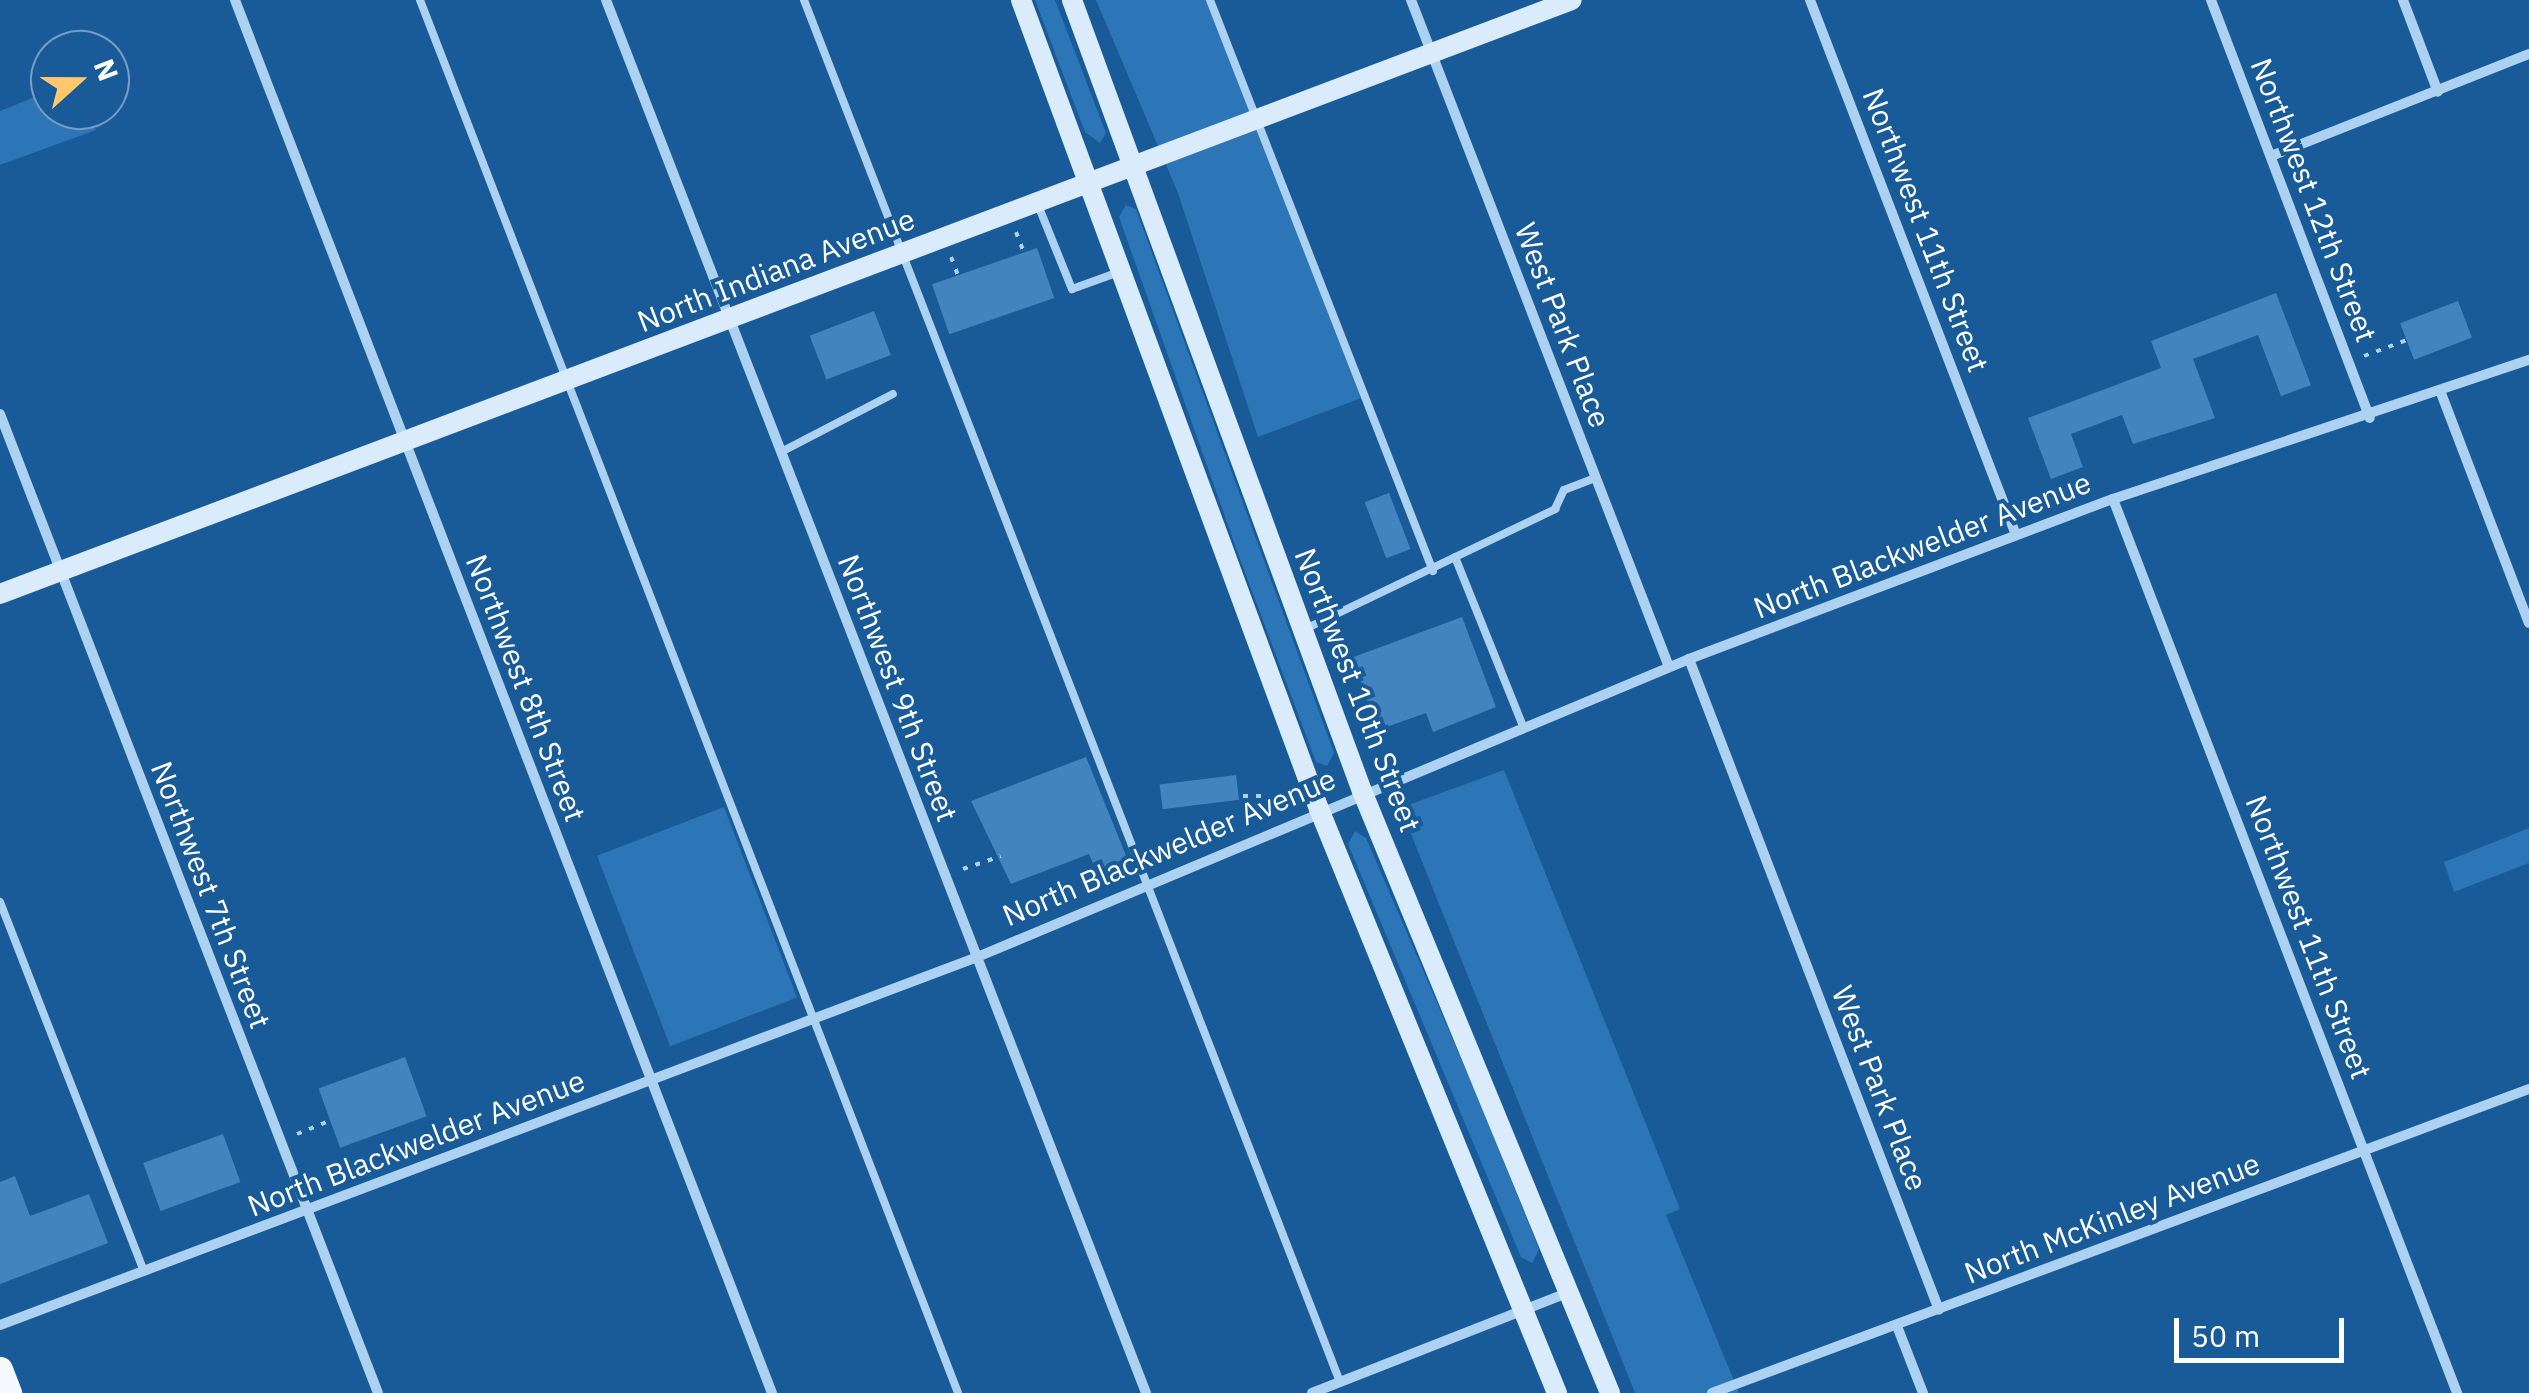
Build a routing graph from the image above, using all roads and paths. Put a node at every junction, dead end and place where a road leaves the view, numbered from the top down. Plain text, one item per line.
1 (235, 0) edge
2 (420, 0) edge
3 (606, 0) edge
4 (804, 0) edge
5 (1021, 0) edge
6 (1072, 0) edge
7 (1210, 0) edge
8 (1411, 0) edge
9 (1572, 0) edge
10 (1810, 0) edge
11 (2211, 0) edge
12 (2403, 0) edge
13 (1432, 53) junction
14 (2529, 54) edge
15 (2438, 92) junction
16 (1256, 120) junction
17 (2270, 156) junction
18 (1136, 166) junction
19 (1091, 182) junction
20 (1038, 203) junction
21 (903, 254) junction
22 (1123, 270) junction
23 (730, 320) junction
24 (2406, 340) dead end
25 (2529, 360) edge
26 (2348, 362) junction
27 (568, 381) junction
28 (2441, 393) junction
29 (893, 394) dead end
30 (0, 414) edge
31 (2370, 418) junction
32 (404, 444) junction
33 (781, 452) junction
34 (1596, 478) junction
35 (2114, 499) junction
36 (2016, 535) junction
37 (1455, 557) junction
38 (1433, 570) junction
39 (60, 572) junction
40 (0, 594) edge
41 (2529, 623) edge
42 (1302, 630) junction
43 (1689, 659) junction
44 (1669, 668) junction
45 (1523, 726) junction
46 (1362, 792) junction
47 (1243, 796) dead end
48 (1260, 796) dead end
49 (1320, 808) junction
50 (1000, 856) dead end
51 (1109, 865) dead end
52 (973, 866) dead end
53 (1114, 876) dead end
54 (1143, 883) junction
55 (0, 902) edge
56 (975, 958) junction
57 (815, 1020) junction
58 (652, 1080) junction
59 (2529, 1089) edge
60 (330, 1121) dead end
61 (279, 1141) junction
62 (2364, 1149) junction
63 (307, 1212) junction
64 (144, 1272) junction
65 (1570, 1292) junction
66 (1525, 1310) junction
67 (1939, 1310) junction
68 (0, 1325) edge
69 (1897, 1326) junction
70 (0, 1369) edge
71 (1340, 1382) junction
72 (9, 1393) edge
73 (378, 1393) edge
74 (772, 1393) edge
75 (958, 1393) edge
76 (1146, 1393) edge
77 (1312, 1393) edge
78 (1558, 1393) edge
79 (1610, 1393) edge
80 (1712, 1393) edge
81 (1923, 1393) edge
82 (2457, 1393) edge

1 - 32 street, Northwest 8th Street
2 - 27 lane
3 - 23 street, Northwest 9th Street
4 - 21 lane
5 - 19 main road
6 - 18 main road, Northwest 10th Street
7 - 16 lane
8 - 13 street, West Park Place
9 - 13 main road, North Indiana Avenue
10 - 36 street, Northwest 11th Street
11 - 17 street, Northwest 12th Street
12 - 15 street
13 - 16 main road, North Indiana Avenue
13 - 34 street, West Park Place
14 - 15 street
15 - 17 street
16 - 18 main road, North Indiana Avenue
16 - 38 lane
17 - 26 street, Northwest 12th Street
18 - 19 main road, North Indiana Avenue
18 - 42 main road, Northwest 10th Street
19 - 20 main road, North Indiana Avenue
19 - 22 main road
20 - 21 main road, North Indiana Avenue
20 - 22 lane
21 - 23 main road, North Indiana Avenue
21 - 54 lane
22 - 49 main road
23 - 27 main road, North Indiana Avenue
23 - 33 street, Northwest 9th Street
24 - 26 path
25 - 28 street, North Blackwelder Avenue
26 - 31 street, Northwest 12th Street
27 - 32 main road, North Indiana Avenue
27 - 57 lane
28 - 31 street, North Blackwelder Avenue
28 - 41 street
29 - 33 lane
30 - 39 street, Northwest 7th Street
31 - 35 street, North Blackwelder Avenue
32 - 39 main road, North Indiana Avenue
32 - 58 street, Northwest 8th Street
33 - 56 street, Northwest 9th Street
34 - 37 lane
34 - 44 street, West Park Place
35 - 36 street, North Blackwelder Avenue
35 - 62 street, Northwest 11th Street
36 - 43 street, North Blackwelder Avenue
37 - 38 lane
37 - 45 lane
38 - 42 lane
39 - 40 main road, North Indiana Avenue
39 - 61 street, Northwest 7th Street
42 - 46 main road, Northwest 10th Street
43 - 44 street, North Blackwelder Avenue
43 - 67 street, West Park Place
44 - 45 street, North Blackwelder Avenue
45 - 46 street, North Blackwelder Avenue
46 - 49 street, North Blackwelder Avenue
46 - 65 main road, Northwest 10th Street
47 - 48 path
49 - 54 street, North Blackwelder Avenue
49 - 66 main road
50 - 52 path
51 - 53 path
54 - 56 street, North Blackwelder Avenue
54 - 71 lane
55 - 64 lane
56 - 57 street, North Blackwelder Avenue
56 - 76 street, Northwest 9th Street
57 - 58 street, North Blackwelder Avenue
57 - 75 lane
58 - 63 street, North Blackwelder Avenue
58 - 74 street, Northwest 8th Street
59 - 62 street, North McKinley Avenue
60 - 61 path
61 - 63 street, Northwest 7th Street
62 - 67 street, North McKinley Avenue
62 - 82 street, Northwest 11th Street
63 - 64 street, North Blackwelder Avenue
63 - 73 street, Northwest 7th Street
64 - 68 street, North Blackwelder Avenue
65 - 66 street
65 - 79 main road, Northwest 10th Street
66 - 71 street
66 - 78 main road
67 - 69 street, North McKinley Avenue
69 - 80 street, North McKinley Avenue
69 - 81 street
70 - 72 main road
71 - 77 street

